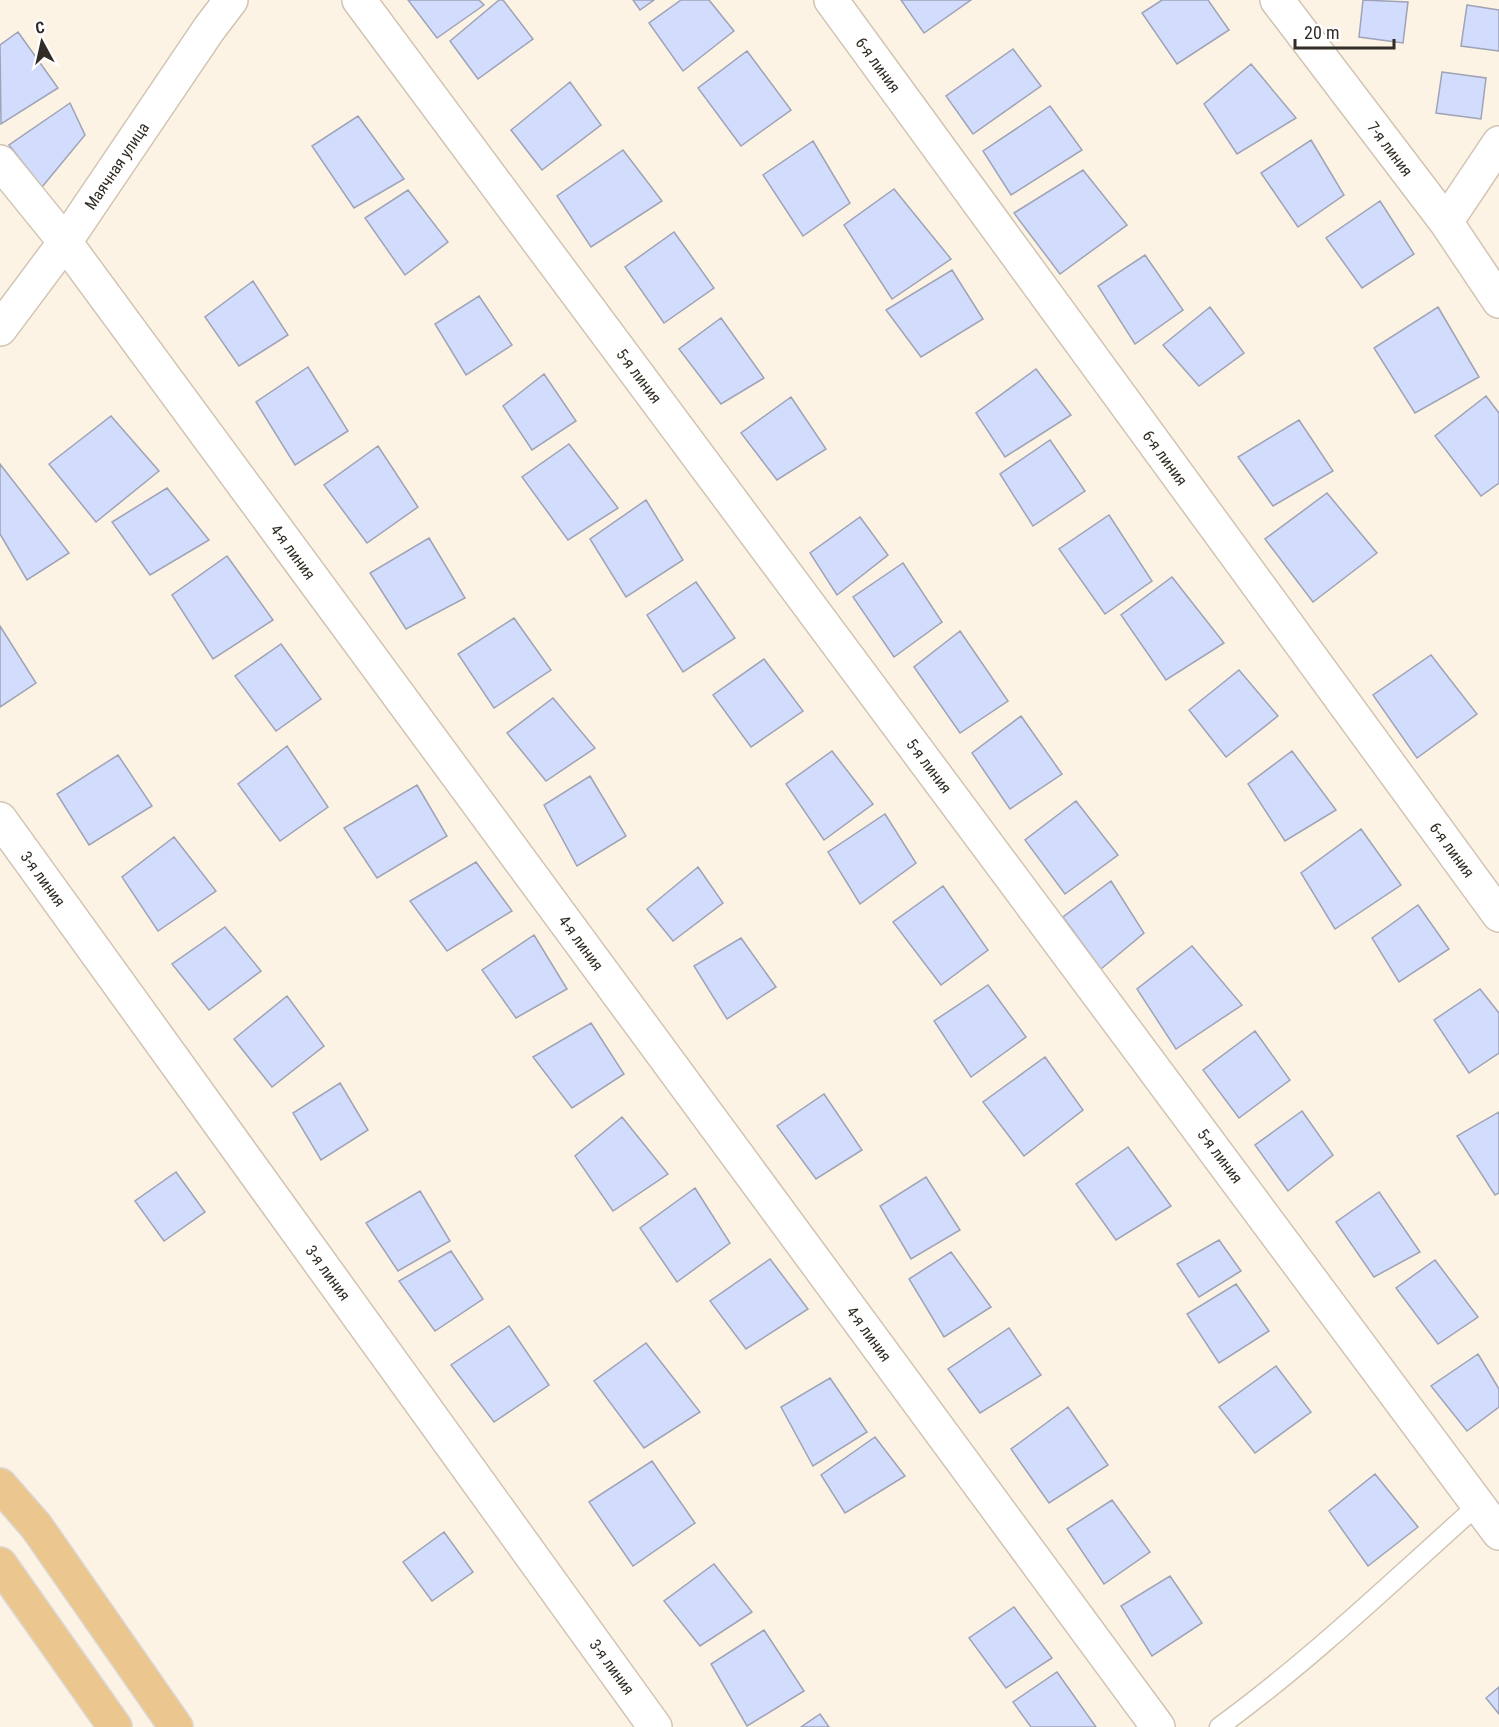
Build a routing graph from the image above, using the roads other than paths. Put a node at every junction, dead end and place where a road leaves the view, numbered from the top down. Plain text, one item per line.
1 (231, 0) edge
2 (359, 0) edge
3 (831, 0) edge
4 (1277, 0) edge
5 (1499, 143) edge
6 (0, 162) edge
7 (1446, 222) junction
8 (65, 243) junction
9 (1499, 301) edge
10 (0, 329) edge
11 (0, 819) edge
12 (1499, 915) edge
13 (0, 1485) edge
14 (1479, 1504) junction
15 (1499, 1533) edge
16 (0, 1564) edge
17 (115, 1727) edge
18 (176, 1727) edge
19 (655, 1727) edge
20 (1158, 1727) edge
21 (1219, 1727) edge

1 - 8 street, Маячная улица
2 - 14 street, 5-я линия
3 - 12 street, 6-я линия
4 - 7 street, 7-я линия
5 - 7 street
6 - 8 street, 4-я линия
7 - 9 street, 7-я линия
8 - 10 street, Маячная улица
8 - 20 street, 4-я линия
11 - 19 street, 3-я линия
13 - 18 main road
14 - 15 street, 5-я линия
14 - 21 lane
16 - 17 main road

